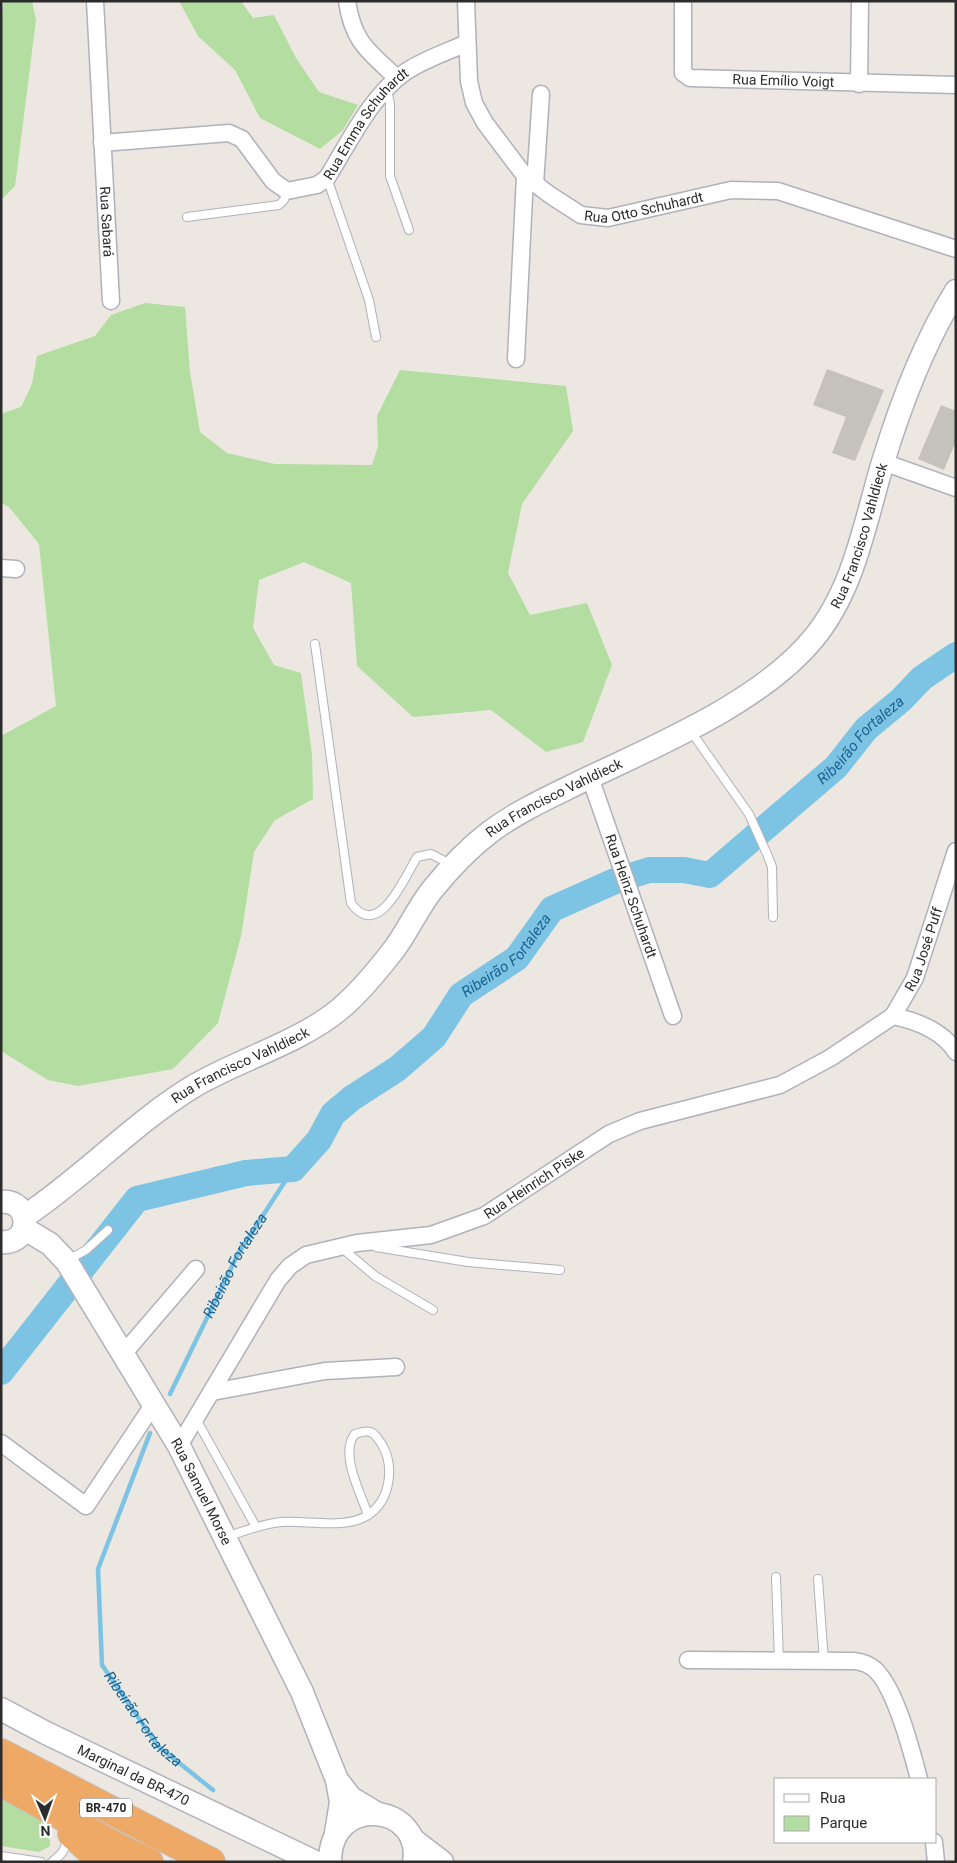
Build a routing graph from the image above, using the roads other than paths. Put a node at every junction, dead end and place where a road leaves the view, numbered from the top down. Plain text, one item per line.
1 (95, 1) edge
2 (347, 1) edge
3 (466, 1) edge
4 (683, 1) edge
5 (860, 1) edge
6 (467, 43) junction
7 (392, 83) junction
8 (858, 84) junction
9 (956, 85) edge
10 (541, 94) dead end
11 (102, 143) junction
12 (327, 178) junction
13 (530, 180) junction
14 (287, 191) junction
15 (187, 217) dead end
16 (409, 230) dead end
17 (956, 249) edge
18 (956, 291) edge
19 (110, 301) dead end
20 (376, 337) dead end
21 (516, 359) dead end
22 (883, 462) junction
23 (956, 488) edge
24 (315, 644) dead end
25 (688, 728) junction
26 (590, 777) junction
27 (956, 850) edge
28 (454, 865) junction
29 (773, 917) dead end
30 (673, 1016) dead end
31 (893, 1016) junction
32 (956, 1052) edge
33 (2, 1198) edge
34 (108, 1230) dead end
35 (12, 1235) edge
36 (357, 1243) junction
37 (340, 1247) junction
38 (66, 1261) junction
39 (196, 1269) dead end
40 (560, 1270) dead end
41 (433, 1310) dead end
42 (124, 1353) junction
43 (396, 1367) dead end
44 (212, 1392) junction
45 (154, 1405) junction
46 (196, 1419) junction
47 (1, 1444) edge
48 (179, 1446) junction
49 (368, 1515) junction
50 (256, 1527) junction
51 (225, 1537) junction
52 (776, 1577) dead end
53 (818, 1579) dead end
54 (688, 1660) dead end
55 (779, 1661) junction
56 (824, 1661) junction
57 (1, 1709) edge
58 (1, 1753) edge
59 (919, 1778) edge
60 (337, 1780) junction
61 (1, 1782) edge
62 (376, 1812) junction
63 (59, 1818) junction
64 (266, 1838) junction
65 (412, 1839) junction
66 (934, 1843) edge
67 (333, 1845) edge
68 (1, 1856) edge
69 (41, 1862) edge
70 (52, 1862) edge
71 (103, 1862) edge
72 (149, 1862) edge
73 (211, 1862) edge
74 (314, 1862) edge
75 (414, 1862) edge
76 (442, 1862) edge
77 (936, 1862) edge

1 - 11 street
2 - 7 street
3 - 6 street, Rua Otto Schuhardt
4 - 8 street, Rua Emílio Voigt
5 - 8 street
6 - 7 street, Rua Emma Schuhardt
6 - 13 street, Rua Otto Schuhardt
7 - 12 street, Rua Emma Schuhardt
7 - 16 lane
8 - 9 street, Rua Emílio Voigt
10 - 13 street
11 - 14 street
11 - 19 street, Rua Sabará
12 - 14 street, Rua Emma Schuhardt
12 - 20 lane
13 - 17 street, Rua Otto Schuhardt
13 - 21 street
14 - 15 lane
18 - 22 main road, Rua Francisco Vahldieck
22 - 23 street
22 - 25 main road, Rua Francisco Vahldieck
24 - 28 lane
25 - 26 main road, Rua Francisco Vahldieck
25 - 29 lane
26 - 28 main road, Rua Francisco Vahldieck
26 - 30 street, Rua Heinz Schuhardt
27 - 31 street, Rua José Puff
28 - 35 main road, Rua Francisco Vahldieck
31 - 32 street
31 - 36 street, Rua Heinrich Piske
33 - 35 main road
34 - 38 lane
35 - 38 main road, Rua Samuel Morse
36 - 37 street, Rua Heinrich Piske
36 - 40 lane
37 - 41 lane
37 - 44 street, Rua Heinrich Piske
38 - 42 main road, Rua Samuel Morse
39 - 42 street
42 - 45 main road, Rua Samuel Morse
43 - 44 street
44 - 46 street, Rua Heinrich Piske
45 - 47 street
45 - 48 main road, Rua Samuel Morse
46 - 48 street, Rua Heinrich Piske
46 - 50 lane
48 - 51 main road, Rua Samuel Morse
49 - 49 lane
49 - 50 lane
50 - 51 lane
51 - 60 main road, Rua Samuel Morse
52 - 55 lane
53 - 56 lane
54 - 55 street
55 - 56 street
56 - 59 street
57 - 64 main road, Marginal da BR-470
58 - 73 highway, BR-470
60 - 62 main road, Rua Samuel Morse
60 - 67 main road, Rua Samuel Morse
61 - 63 highway, BR-470
62 - 65 main road, Rua Samuel Morse
62 - 67 main road
63 - 70 lane
63 - 71 highway
63 - 72 highway, BR-470
64 - 67 main road, Marginal da BR-470
64 - 74 main road, Marginal da BR-470
65 - 75 main road
65 - 76 main road
66 - 77 street
68 - 69 lane

